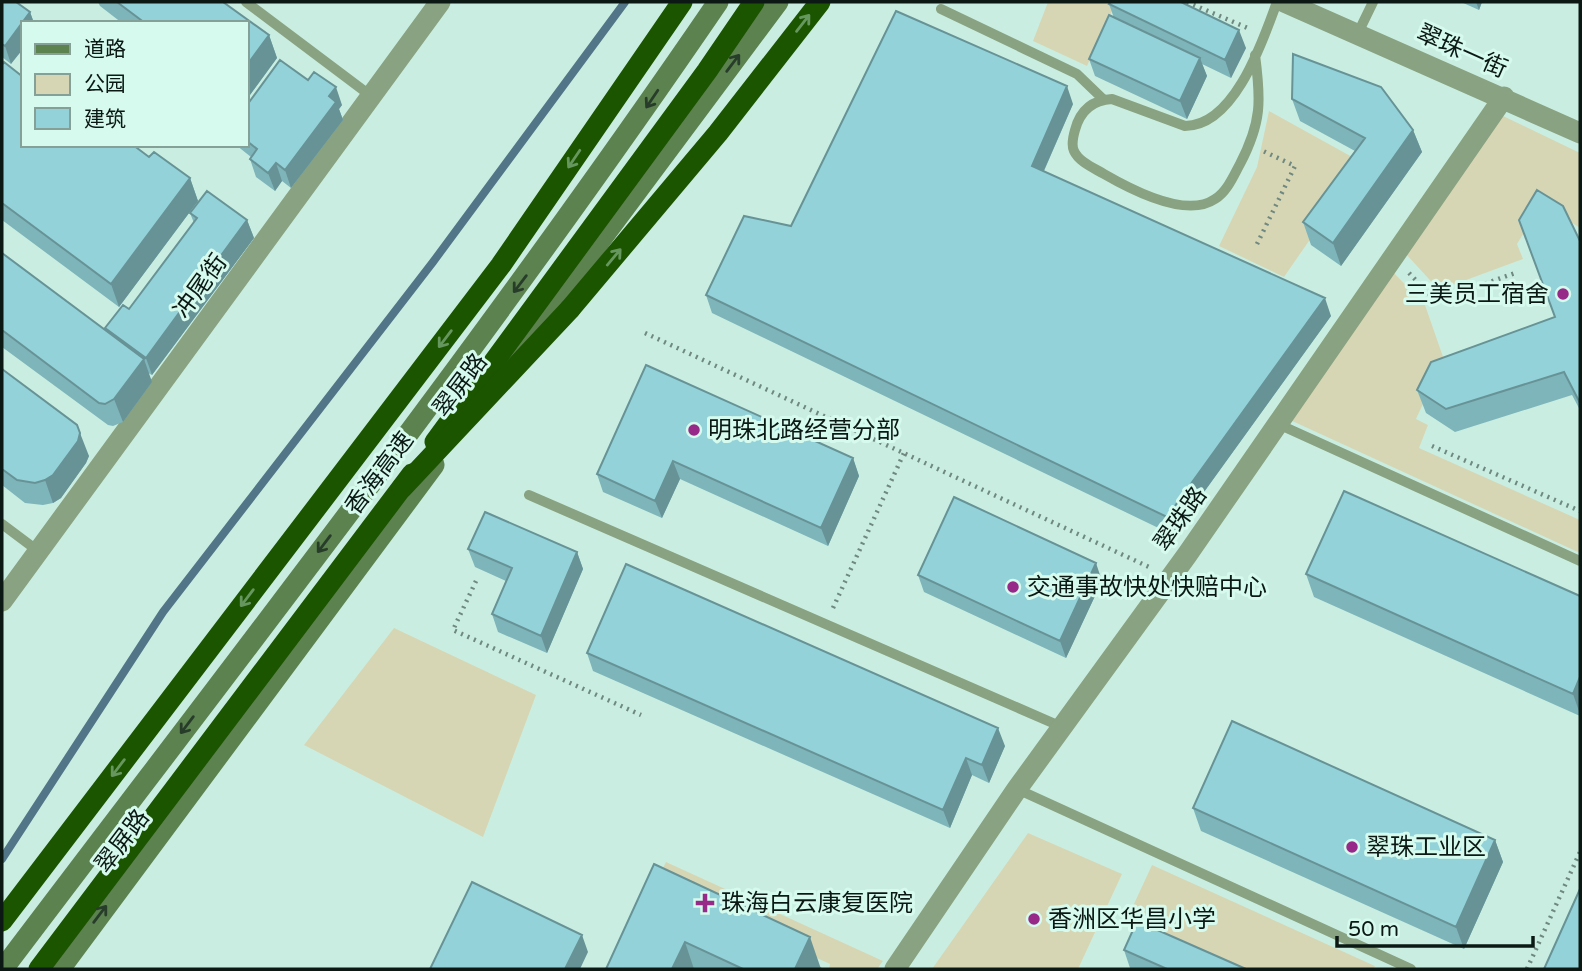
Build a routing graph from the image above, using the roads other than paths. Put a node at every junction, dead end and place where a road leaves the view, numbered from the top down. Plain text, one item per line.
1 (246, 2) edge
2 (440, 2) edge
3 (682, 2) edge
4 (718, 2) edge
5 (754, 2) edge
6 (778, 2) edge
7 (820, 2) edge
8 (1277, 2) edge
9 (1284, 2) edge
10 (1373, 2) edge
11 (942, 9) dead end
12 (1358, 33) junction
13 (1255, 55) junction
14 (372, 96) junction
15 (1504, 97) junction
16 (1103, 99) junction
17 (1580, 133) edge
18 (1278, 424) junction
19 (402, 488) junction
20 (529, 495) dead end
21 (2, 524) edge
22 (38, 551) junction
23 (1580, 561) edge
24 (2, 601) edge
25 (1062, 727) junction
26 (1017, 789) junction
27 (2, 921) edge
28 (1387, 964) edge
29 (3, 969) edge
30 (39, 969) edge
31 (60, 969) edge
32 (895, 969) edge
33 (1411, 969) edge

1 - 14 lane
2 - 14 street, 冲尾街
3 -> 27 highway, 香海高速
4 -> 29 main road, 翠屏路
5 - 19 highway, 香海高速, bridge
31 -> 6 main road, 翠屏路
19 -> 7 highway, bridge
8 - 13 lane
9 - 12 street, 翠珠一街
10 - 12 lane
11 - 16 lane
12 - 15 street, 翠珠一街
13 - 16 lane
13 - 16 lane
14 - 22 street, 冲尾街
15 - 17 street, 翠珠一街
15 - 18 street, 翠珠路
18 - 23 lane
18 - 25 street, 翠珠路
19 - 30 highway, 香海高速
20 - 25 lane
21 - 22 lane
22 - 24 street, 冲尾街
25 - 26 street, 翠珠路
26 - 28 lane
26 - 32 street, 翠珠路
28 - 33 lane

